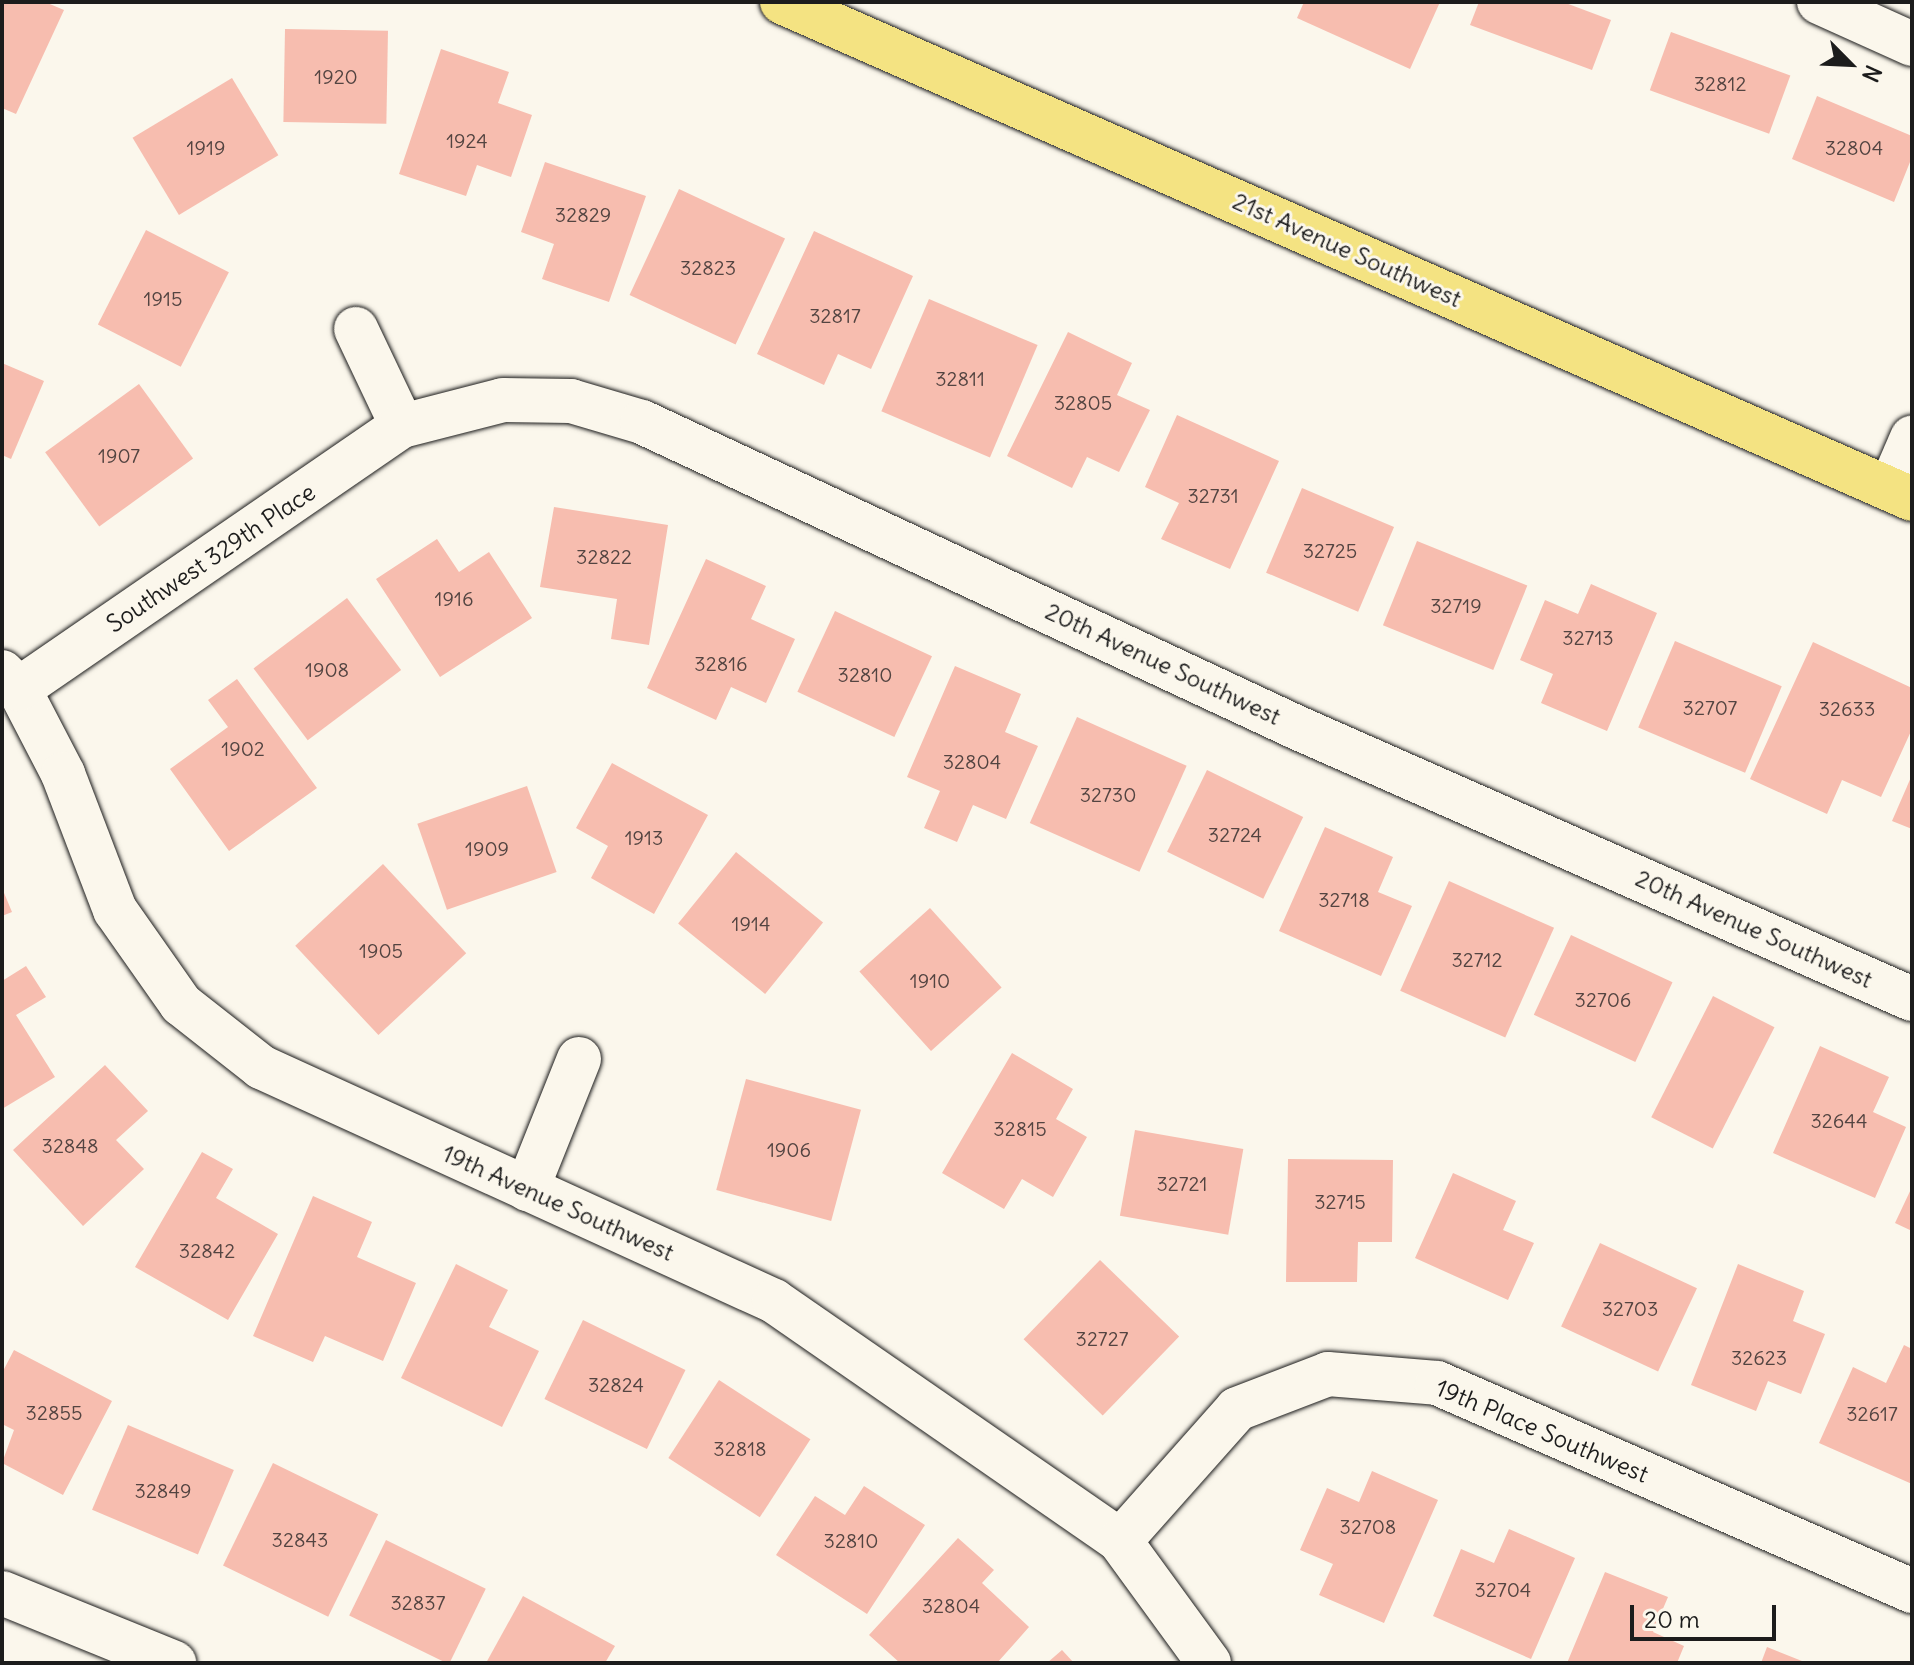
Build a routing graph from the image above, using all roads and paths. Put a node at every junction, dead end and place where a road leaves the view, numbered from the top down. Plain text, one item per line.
1 (782, 2) edge
2 (1819, 2) edge
3 (1912, 44) edge
4 (356, 329) dead end
5 (402, 426) junction
6 (1912, 438) edge
7 (1901, 494) edge
8 (11, 680) edge
9 (1912, 999) edge
10 (579, 1059) dead end
11 (527, 1189) junction
12 (1120, 1541) junction
13 (1912, 1591) edge
14 (2, 1593) edge
15 (174, 1663) edge
16 (1209, 1663) edge

1 - 7 main road, 21st Avenue Southwest
2 - 3 street
4 - 5 street
5 - 8 street, Southwest 329th Place
5 - 9 street, 20th Avenue Southwest
6 - 7 street
8 - 11 street, 19th Avenue Southwest
10 - 11 street
11 - 12 street, 19th Avenue Southwest
12 - 13 street, 19th Place Southwest
12 - 16 street, 19th Avenue Southwest
14 - 15 street

